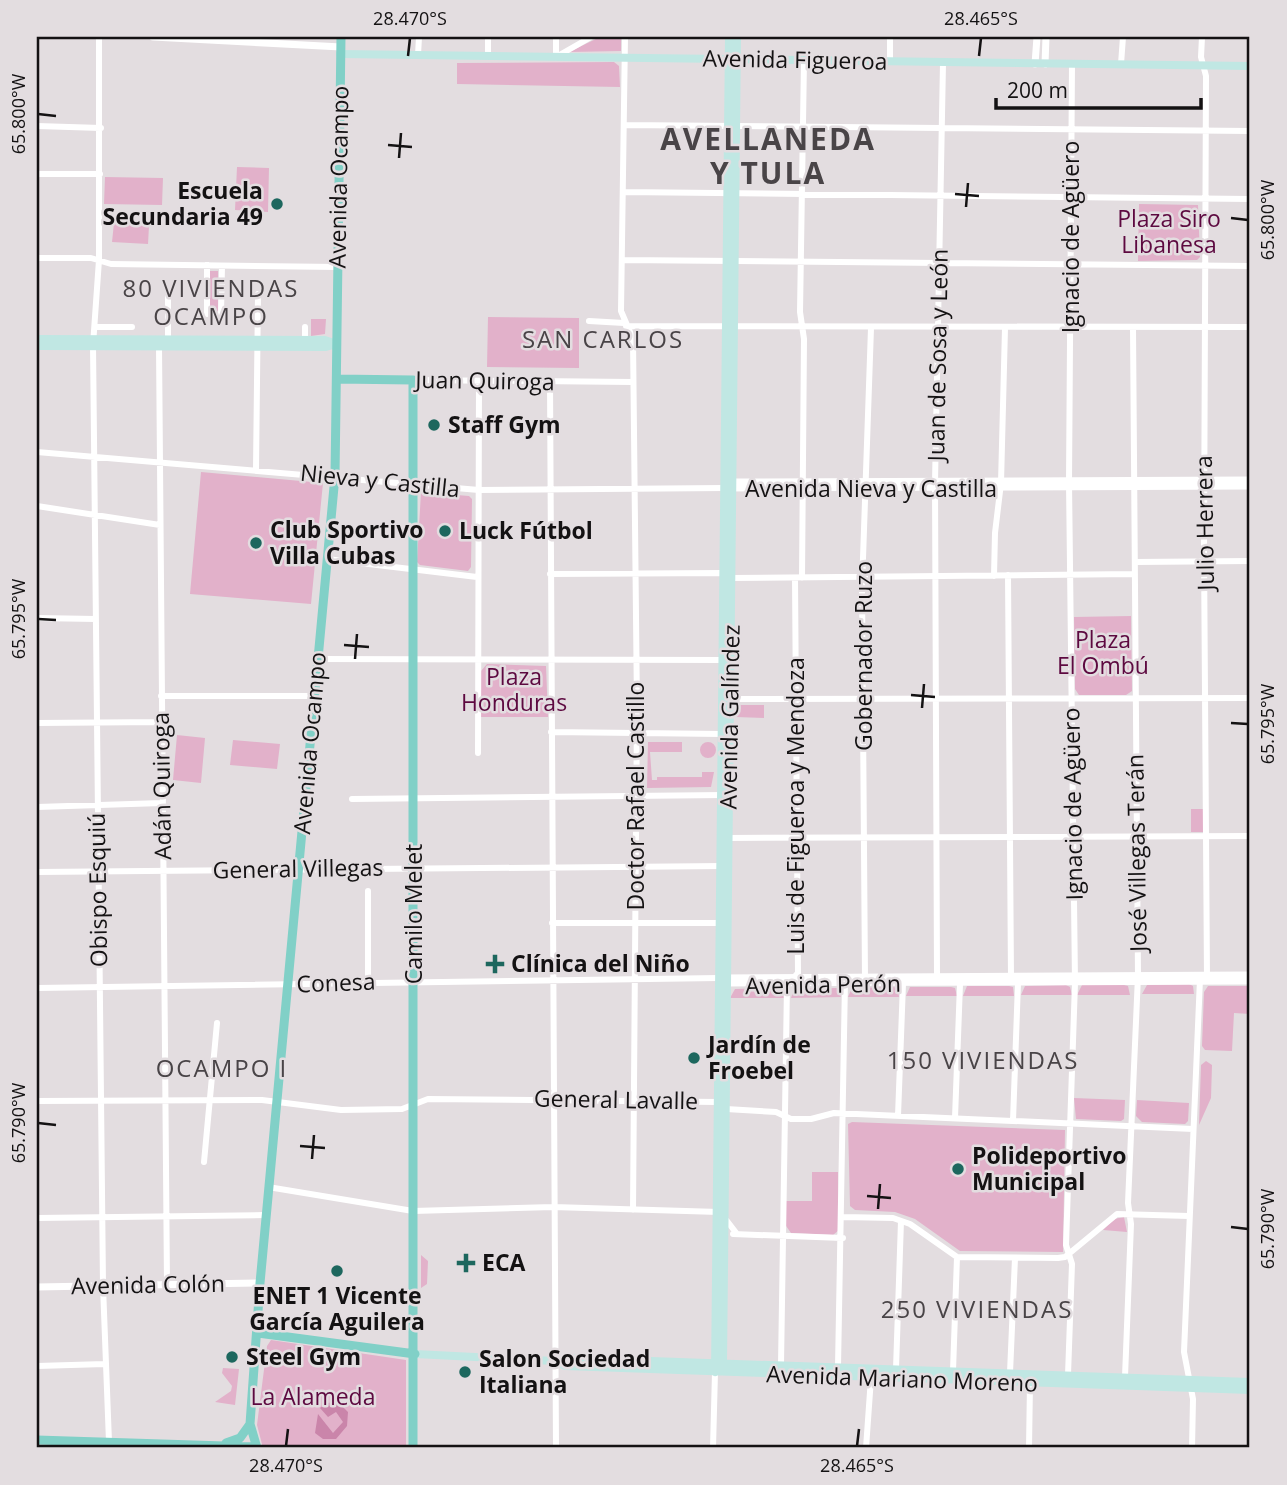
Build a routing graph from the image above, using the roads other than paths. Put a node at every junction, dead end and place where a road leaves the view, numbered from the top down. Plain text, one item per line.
1 (99, 37) edge
2 (153, 37) edge
3 (419, 37) edge
4 (488, 37) edge
5 (556, 37) edge
6 (591, 37) edge
7 (625, 37) edge
8 (729, 37) edge
9 (737, 37) edge
10 (890, 37) edge
11 (1037, 37) edge
12 (1046, 37) edge
13 (1123, 37) edge
14 (1202, 37) edge
15 (209, 39) edge
16 (340, 46) edge
17 (418, 55) junction
18 (488, 56) junction
19 (556, 57) junction
20 (625, 58) junction
21 (733, 58) junction
22 (804, 60) junction
23 (890, 62) junction
24 (943, 62) junction
25 (1040, 64) junction
26 (1072, 64) junction
27 (1121, 64) junction
28 (1203, 66) junction
29 (1250, 66) edge
30 (37, 125) edge
31 (625, 125) junction
32 (732, 126) junction
33 (803, 126) junction
34 (101, 128) junction
35 (943, 129) junction
36 (1071, 130) junction
37 (1206, 131) junction
38 (1250, 131) edge
39 (37, 174) edge
40 (100, 174) junction
41 (624, 192) junction
42 (731, 194) junction
43 (802, 194) junction
44 (942, 196) junction
45 (1071, 197) junction
46 (1206, 199) junction
47 (1250, 199) edge
48 (37, 258) edge
49 (99, 260) junction
50 (622, 260) junction
51 (731, 261) junction
52 (801, 263) junction
53 (941, 264) junction
54 (207, 265) junction
55 (1070, 265) junction
56 (222, 266) junction
57 (1206, 266) junction
58 (1250, 266) edge
59 (338, 267) junction
60 (168, 291) dead end
61 (258, 294) dead end
62 (207, 314) dead end
63 (221, 314) dead end
64 (589, 321) dead end
65 (625, 324) junction
66 (642, 326) junction
67 (730, 326) junction
68 (96, 327) junction
69 (132, 327) dead end
70 (305, 327) dead end
71 (802, 327) junction
72 (1205, 327) junction
73 (1250, 327) edge
74 (871, 328) junction
75 (939, 328) junction
76 (1004, 328) junction
77 (1070, 328) junction
78 (1133, 328) junction
79 (168, 338) junction
80 (37, 339) edge
81 (305, 339) junction
82 (633, 339) junction
83 (94, 341) junction
84 (257, 343) junction
85 (337, 344) junction
86 (37, 346) edge
87 (159, 346) junction
88 (337, 379) junction
89 (413, 380) junction
90 (479, 381) junction
91 (550, 382) junction
92 (633, 382) junction
93 (37, 452) edge
94 (96, 456) junction
95 (160, 461) junction
96 (256, 469) junction
97 (335, 476) junction
98 (1250, 480) edge
99 (413, 483) junction
100 (1134, 484) junction
101 (1204, 484) junction
102 (802, 485) junction
103 (1000, 485) junction
104 (1070, 485) junction
105 (730, 486) junction
106 (866, 486) junction
107 (935, 486) junction
108 (1250, 486) edge
109 (479, 490) junction
110 (634, 490) junction
111 (550, 492) junction
112 (37, 506) edge
113 (96, 516) junction
114 (160, 525) junction
115 (327, 559) junction
116 (1250, 561) edge
117 (1135, 562) junction
118 (1205, 562) junction
119 (412, 570) junction
120 (550, 574) junction
121 (635, 574) junction
122 (1071, 574) junction
123 (1135, 574) junction
124 (1007, 575) junction
125 (728, 576) junction
126 (994, 576) junction
127 (477, 577) junction
128 (863, 577) junction
129 (935, 577) junction
130 (798, 578) junction
131 (37, 618) edge
132 (96, 619) junction
133 (318, 659) junction
134 (551, 660) junction
135 (723, 660) junction
136 (412, 661) junction
137 (476, 661) junction
138 (636, 661) junction
139 (161, 696) junction
140 (314, 696) junction
141 (1009, 696) junction
142 (863, 697) junction
143 (935, 697) junction
144 (795, 698) junction
145 (1072, 698) junction
146 (1250, 698) edge
147 (726, 699) junction
148 (1135, 699) junction
149 (1207, 699) junction
150 (161, 722) junction
151 (37, 723) edge
152 (96, 723) junction
153 (551, 732) junction
154 (637, 733) junction
155 (722, 734) junction
156 (478, 753) dead end
157 (725, 795) junction
158 (551, 797) junction
159 (636, 797) junction
160 (352, 799) dead end
161 (413, 799) junction
162 (162, 803) junction
163 (97, 806) junction
164 (37, 807) edge
165 (1009, 836) junction
166 (1073, 836) junction
167 (1137, 836) junction
168 (1250, 836) edge
169 (797, 837) junction
170 (864, 837) junction
171 (937, 837) junction
172 (1208, 837) junction
173 (725, 838) junction
174 (636, 866) junction
175 (725, 866) junction
176 (551, 867) junction
177 (414, 868) junction
178 (298, 869) junction
179 (163, 871) junction
180 (37, 872) edge
181 (98, 872) junction
182 (368, 891) dead end
183 (636, 922) junction
184 (552, 923) junction
185 (720, 923) junction
186 (1250, 975) edge
187 (1011, 976) junction
188 (793, 978) junction
189 (1203, 978) junction
190 (551, 979) junction
191 (1075, 979) junction
192 (1137, 979) junction
193 (636, 980) junction
194 (414, 981) junction
195 (724, 981) junction
196 (845, 981) junction
197 (865, 981) junction
198 (937, 981) junction
199 (1250, 981) edge
200 (368, 982) junction
201 (1018, 983) junction
202 (164, 984) junction
203 (903, 984) junction
204 (960, 984) junction
205 (287, 985) junction
206 (787, 985) junction
207 (100, 987) junction
208 (37, 988) edge
209 (217, 1023) dead end
210 (552, 1098) junction
211 (164, 1100) junction
212 (209, 1100) junction
213 (633, 1100) junction
214 (37, 1101) edge
215 (101, 1101) junction
216 (277, 1102) junction
217 (718, 1102) junction
218 (413, 1106) junction
219 (726, 1109) junction
220 (841, 1113) junction
221 (783, 1115) junction
222 (898, 1116) junction
223 (955, 1118) junction
224 (1013, 1121) junction
225 (1071, 1123) junction
226 (1130, 1125) junction
227 (1193, 1129) junction
228 (204, 1161) dead end
229 (268, 1187) junction
230 (553, 1207) junction
231 (633, 1210) junction
232 (413, 1211) junction
233 (721, 1212) junction
234 (1129, 1214) junction
235 (166, 1215) junction
236 (266, 1215) junction
237 (1189, 1216) junction
238 (103, 1217) junction
239 (843, 1217) junction
240 (37, 1218) edge
241 (901, 1221) junction
242 (724, 1234) junction
243 (737, 1234) junction
244 (785, 1236) junction
245 (843, 1238) junction
246 (1069, 1254) junction
247 (957, 1257) junction
248 (1014, 1258) junction
249 (260, 1283) junction
250 (167, 1285) junction
251 (103, 1286) junction
252 (37, 1287) edge
253 (258, 1333) junction
254 (415, 1354) junction
255 (555, 1361) junction
256 (105, 1364) junction
257 (781, 1365) junction
258 (37, 1366) edge
259 (718, 1366) junction
260 (838, 1367) junction
261 (897, 1369) junction
262 (953, 1371) junction
263 (1010, 1373) junction
264 (1069, 1375) junction
265 (1125, 1377) junction
266 (871, 1378) junction
267 (1189, 1379) junction
268 (1250, 1381) edge
269 (1030, 1383) junction
270 (1191, 1388) junction
271 (1250, 1390) edge
272 (250, 1424) junction
273 (37, 1440) edge
274 (109, 1442) junction
275 (224, 1444) junction
276 (131, 1445) edge
277 (256, 1448) edge
278 (413, 1448) edge
279 (556, 1448) edge
280 (713, 1448) edge
281 (866, 1448) edge
282 (1029, 1448) edge
283 (1192, 1448) edge

1 - 34 street, Obispo Esquiú
2 - 15 street
3 - 17 street
4 - 18 street
5 - 19 street
6 - 19 street
7 - 20 street
8 - 21 main road
9 - 21 main road
10 - 23 street
11 - 25 street
12 - 25 street
13 - 27 street
14 - 28 street, Julio Herrera
15 - 16 street
16 - 17 main road, Avenida Figueroa
16 - 59 main road, Avenida Ocampo
17 - 18 main road, Avenida Figueroa
18 - 19 main road, Avenida Figueroa
19 - 20 main road, Avenida Figueroa
20 - 21 main road, Avenida Figueroa
20 - 31 street
21 - 22 main road, Avenida Figueroa
21 - 32 main road, Avenida Galíndez
22 - 23 main road, Avenida Figueroa
22 - 33 street, Luis de Figueroa y Mendoza
23 - 24 main road, Avenida Figueroa
24 - 25 main road, Avenida Figueroa
24 - 35 street, Juan de Sosa y León
25 - 26 main road, Avenida Figueroa
26 - 27 main road, Avenida Figueroa
26 - 36 street, Ignacio de Agüero
27 - 28 main road, Avenida Figueroa
28 - 29 main road, Avenida Figueroa
28 - 37 street, Julio Herrera
30 - 34 street
31 - 32 street
31 - 41 street
32 - 33 street
32 - 42 main road, Avenida Galíndez
33 - 35 street
33 - 43 street, Luis de Figueroa y Mendoza
34 - 40 street, Obispo Esquiú
35 - 36 street
35 - 44 street, Juan de Sosa y León
36 - 37 street
36 - 45 street, Ignacio de Agüero
37 - 38 street
37 - 46 street, Julio Herrera
39 - 40 street
40 - 49 street, Obispo Esquiú
41 - 42 street
41 - 50 street
42 - 43 street
42 - 51 main road, Avenida Galíndez
43 - 44 street
43 - 52 street, Luis de Figueroa y Mendoza
44 - 45 street
44 - 53 street, Juan de Sosa y León
45 - 46 street
45 - 55 street, Ignacio de Agüero
46 - 47 street
46 - 57 street, Julio Herrera
48 - 49 street
49 - 54 street
49 - 68 street, Obispo Esquiú
50 - 51 street
50 - 65 street
51 - 52 street
51 - 67 main road, Avenida Galíndez
52 - 53 street
52 - 71 street, Luis de Figueroa y Mendoza
53 - 55 street
53 - 75 street, Juan de Sosa y León
54 - 56 street
54 - 62 street
55 - 57 street
55 - 77 street, Ignacio de Agüero
56 - 59 street
56 - 63 street
57 - 58 street
57 - 72 street, Julio Herrera
59 - 85 main road, Avenida Ocampo
60 - 79 street
61 - 84 street
64 - 65 street
65 - 66 street
65 - 82 street
66 - 67 street
66 - 82 street
67 - 71 street
67 - 105 main road, Avenida Galíndez
68 - 69 street
68 - 83 street, Obispo Esquiú
70 - 81 street
71 - 74 street
71 - 102 street, Luis de Figueroa y Mendoza
72 - 73 street
72 - 78 street
72 - 101 street, Julio Herrera
74 - 75 street
74 - 106 street, Gobernador Ruzo
75 - 76 street
75 - 107 street, Juan de Sosa y León
76 - 77 street
76 - 103 street
77 - 78 street
77 - 104 street, Ignacio de Agüero
78 - 100 street, José Villegas Terán
79 - 83 main road
79 - 84 main road
79 - 87 street
80 - 83 main road
81 - 84 main road
81 - 85 main road
82 - 92 street, Doctor Rafael Castillo
83 - 86 main road
83 - 87 main road
83 - 94 street, Obispo Esquiú
84 - 85 main road
84 - 87 main road
84 - 96 street
85 - 88 main road, Avenida Ocampo
87 - 95 street, Adán Quiroga
88 - 89 main road, Juan Quiroga
88 - 97 main road, Avenida Ocampo
89 - 90 street, Juan Quiroga
89 - 99 main road, Camilo Melet
90 - 91 street, Juan Quiroga
90 - 109 street
91 - 92 street, Juan Quiroga
91 - 111 street
92 - 110 street, Doctor Rafael Castillo
93 - 94 street, Nieva y Castilla
94 - 95 street, Nieva y Castilla
94 - 113 street, Obispo Esquiú
95 - 96 street, Nieva y Castilla
95 - 114 street, Adán Quiroga
96 - 97 street, Nieva y Castilla
97 - 99 street, Nieva y Castilla
97 - 115 main road, Avenida Ocampo
98 - 101 street, Avenida Nieva y Castilla
99 - 109 street, Nieva y Castilla
99 - 119 main road, Camilo Melet
100 - 101 street, Avenida Nieva y Castilla
100 - 104 street, Avenida Nieva y Castilla
100 - 117 street, José Villegas Terán
101 - 108 street, Avenida Nieva y Castilla
101 - 118 street, Julio Herrera
102 - 105 street, Avenida Nieva y Castilla
102 - 106 street, Avenida Nieva y Castilla
102 - 130 street, Luis de Figueroa y Mendoza
103 - 104 street, Avenida Nieva y Castilla
103 - 107 street, Avenida Nieva y Castilla
103 - 126 street
104 - 122 street, Ignacio de Agüero
105 - 110 street, Nieva y Castilla
105 - 125 main road, Avenida Galíndez
106 - 107 street, Avenida Nieva y Castilla
106 - 128 street, Gobernador Ruzo
107 - 129 street, Juan de Sosa y León
109 - 111 street, Nieva y Castilla
109 - 127 street
110 - 111 street, Nieva y Castilla
110 - 121 street, Doctor Rafael Castillo
111 - 120 street
112 - 113 street
113 - 114 street
113 - 132 street, Obispo Esquiú
114 - 139 street, Adán Quiroga
115 - 119 street
115 - 133 main road, Avenida Ocampo
116 - 118 street
117 - 118 street
117 - 123 street, José Villegas Terán
118 - 149 street, Julio Herrera
119 - 127 street
119 - 136 main road, Camilo Melet
120 - 121 street
120 - 134 street
121 - 125 street
121 - 138 street, Doctor Rafael Castillo
122 - 123 street
122 - 124 street
122 - 145 street, Ignacio de Agüero
123 - 148 street, José Villegas Terán
124 - 126 street
124 - 141 street
125 - 130 street
125 - 135 main road, Avenida Galíndez
125 - 147 main road, Avenida Galíndez
126 - 129 street
127 - 137 street
128 - 129 street
128 - 130 street
128 - 142 street, Gobernador Ruzo
129 - 143 street, Juan de Sosa y León
130 - 144 street, Luis de Figueroa y Mendoza
131 - 132 street
132 - 152 street, Obispo Esquiú
133 - 136 street
133 - 140 main road, Avenida Ocampo
134 - 137 street
134 - 138 street
134 - 153 street
135 - 138 street
135 - 147 main road, Avenida Galíndez
136 - 137 street
136 - 161 main road, Camilo Melet
137 - 156 street
138 - 154 street, Doctor Rafael Castillo
139 - 140 street
139 - 150 street, Adán Quiroga
140 - 178 main road, Avenida Ocampo
141 - 143 street
141 - 145 street
141 - 165 street
142 - 143 street
142 - 144 street
142 - 170 street, Gobernador Ruzo
143 - 171 street, Juan de Sosa y León
144 - 147 street
144 - 169 street, Luis de Figueroa y Mendoza
145 - 148 street
145 - 166 street, Ignacio de Agüero
146 - 149 street
147 - 155 main road, Avenida Galíndez
147 - 157 main road, Avenida Galíndez
148 - 149 street
148 - 167 street, José Villegas Terán
149 - 172 street, Julio Herrera
150 - 152 street
150 - 162 street, Adán Quiroga
151 - 152 street
152 - 163 street, Obispo Esquiú
153 - 154 street
153 - 158 street
154 - 155 street
154 - 159 street, Doctor Rafael Castillo
155 - 157 main road, Avenida Galíndez
157 - 159 street
157 - 173 main road, Avenida Galíndez
158 - 159 street
158 - 161 street
158 - 176 street
159 - 174 street, Doctor Rafael Castillo
160 - 161 street
161 - 177 main road, Camilo Melet
162 - 163 street
162 - 179 street, Adán Quiroga
163 - 164 street
163 - 181 street, Obispo Esquiú
165 - 166 street
165 - 171 street
165 - 187 street
166 - 167 street
166 - 191 street, Ignacio de Agüero
167 - 172 street
167 - 192 street, José Villegas Terán
168 - 172 street
169 - 170 street
169 - 173 street
169 - 188 street, Luis de Figueroa y Mendoza
170 - 171 street
170 - 197 street, Gobernador Ruzo
171 - 198 street, Juan de Sosa y León
172 - 189 street, Julio Herrera
173 - 175 main road, Avenida Galíndez
174 - 175 street, General Villegas
174 - 176 street, General Villegas
174 - 183 street, Doctor Rafael Castillo
175 - 185 main road, Avenida Galíndez
175 - 195 main road, Avenida Galíndez
176 - 177 street, General Villegas
176 - 184 street
177 - 178 street, General Villegas
177 - 194 main road, Camilo Melet
178 - 179 street, General Villegas
178 - 205 main road, Avenida Ocampo
179 - 181 street, General Villegas
179 - 202 street, Adán Quiroga
180 - 181 street, General Villegas
181 - 207 street, Obispo Esquiú
182 - 200 street
183 - 184 street
183 - 185 street
183 - 193 street, Doctor Rafael Castillo
184 - 190 street
185 - 195 main road, Avenida Galíndez
186 - 189 street, Avenida Perón
187 - 191 street, Avenida Perón
187 - 198 street, Avenida Perón
187 - 201 street
188 - 195 street, Avenida Perón
188 - 196 street, Avenida Perón
188 - 206 street, Luis de Figueroa y Mendoza
189 - 192 street, Avenida Perón
189 - 199 street, Avenida Perón
189 - 227 street, Julio Herrera
190 - 193 street, Conesa
190 - 194 street, Conesa
190 - 210 street
191 - 192 street, Avenida Perón
191 - 201 street, Avenida Perón
191 - 225 street, Ignacio de Agüero
192 - 226 street, José Villegas Terán
193 - 195 street, Conesa
193 - 213 street, Doctor Rafael Castillo
194 - 200 street, Conesa
194 - 218 main road, Camilo Melet
195 - 206 street, Avenida Perón
195 - 217 main road, Avenida Galíndez
195 - 219 main road, Avenida Galíndez
196 - 197 street, Avenida Perón
196 - 206 street, Avenida Perón
196 - 220 street
197 - 198 street, Avenida Perón
197 - 203 street, Avenida Perón
198 - 203 street, Avenida Perón
198 - 204 street, Avenida Perón
200 - 205 street, Conesa
201 - 204 street, Avenida Perón
201 - 224 street
202 - 205 street, Conesa
202 - 207 street, Conesa
202 - 211 street, Adán Quiroga
203 - 222 street
204 - 223 street
205 - 216 main road, Avenida Ocampo
206 - 221 street, Luis de Figueroa y Mendoza
207 - 208 street, Conesa
207 - 215 street, Obispo Esquiú
209 - 212 street
210 - 213 street, General Lavalle
210 - 218 street, General Lavalle
210 - 230 street
211 - 212 street, General Lavalle
211 - 215 street, General Lavalle
211 - 235 street, Adán Quiroga
212 - 216 street, General Lavalle
212 - 228 street
213 - 217 street, General Lavalle
213 - 231 street, Doctor Rafael Castillo
214 - 215 street, General Lavalle
215 - 238 street, Obispo Esquiú
216 - 218 street, General Lavalle
216 - 229 main road, Avenida Ocampo
217 - 219 street, General Lavalle
217 - 233 main road, Avenida Galíndez
218 - 232 main road, Camilo Melet
219 - 221 street, General Lavalle
219 - 233 main road, Avenida Galíndez
220 - 221 street, General Lavalle
220 - 222 street, General Lavalle
220 - 239 street
221 - 244 street, Luis de Figueroa y Mendoza
222 - 223 street, General Lavalle
223 - 224 street, General Lavalle
224 - 225 street, General Lavalle
225 - 226 street, General Lavalle
225 - 246 street, Ignacio de Agüero
226 - 227 street, General Lavalle
226 - 234 street, José Villegas Terán
227 - 237 street, Julio Herrera
229 - 232 street
229 - 236 main road, Avenida Ocampo
230 - 231 street
230 - 232 street
230 - 255 street
231 - 233 street
232 - 254 main road, Camilo Melet
233 - 242 main road, Avenida Galíndez
233 - 243 street
233 - 259 main road, Avenida Galíndez
234 - 237 street
234 - 246 street
234 - 265 street, José Villegas Terán
235 - 236 street
235 - 238 street
235 - 250 street, Adán Quiroga
236 - 249 main road, Avenida Ocampo
237 - 267 street, Julio Herrera
238 - 240 street
238 - 251 street, Obispo Esquiú
239 - 241 street
239 - 245 street
241 - 247 street
241 - 261 street
242 - 243 street
242 - 259 main road, Avenida Galíndez
243 - 244 street
244 - 245 street
244 - 257 street, Luis de Figueroa y Mendoza
245 - 260 street
246 - 248 street
246 - 264 street, Ignacio de Agüero
247 - 248 street
247 - 262 street
248 - 263 street
249 - 250 street, Avenida Colón
249 - 253 main road, Avenida Ocampo
250 - 251 street, Avenida Colón
251 - 252 street, Avenida Colón
251 - 256 street, Obispo Esquiú
253 - 254 main road, Avenida Mariano Moreno
253 - 272 main road, Avenida Ocampo
254 - 255 main road, Avenida Mariano Moreno
254 - 278 main road, Camilo Melet
255 - 259 main road, Avenida Mariano Moreno
255 - 279 street
256 - 258 street
256 - 274 street, Obispo Esquiú
257 - 259 main road, Avenida Mariano Moreno
257 - 260 main road, Avenida Mariano Moreno
259 - 266 main road, Avenida Mariano Moreno
259 - 280 street, Avenida Galíndez
260 - 261 main road, Avenida Mariano Moreno
261 - 262 main road, Avenida Mariano Moreno
262 - 263 main road, Avenida Mariano Moreno
263 - 264 main road, Avenida Mariano Moreno
264 - 265 main road, Avenida Mariano Moreno
265 - 267 main road, Avenida Mariano Moreno
266 - 269 main road, Avenida Mariano Moreno
266 - 281 street
267 - 268 main road, Avenida Mariano Moreno
267 - 270 street, Julio Herrera
269 - 270 main road, Avenida Mariano Moreno
269 - 282 street
270 - 271 main road, Avenida Mariano Moreno
270 - 283 street, Julio Herrera
272 - 275 main road
272 - 277 main road, Avenida Ocampo
273 - 274 main road
274 - 276 main road
275 - 276 main road
275 - 277 main road

